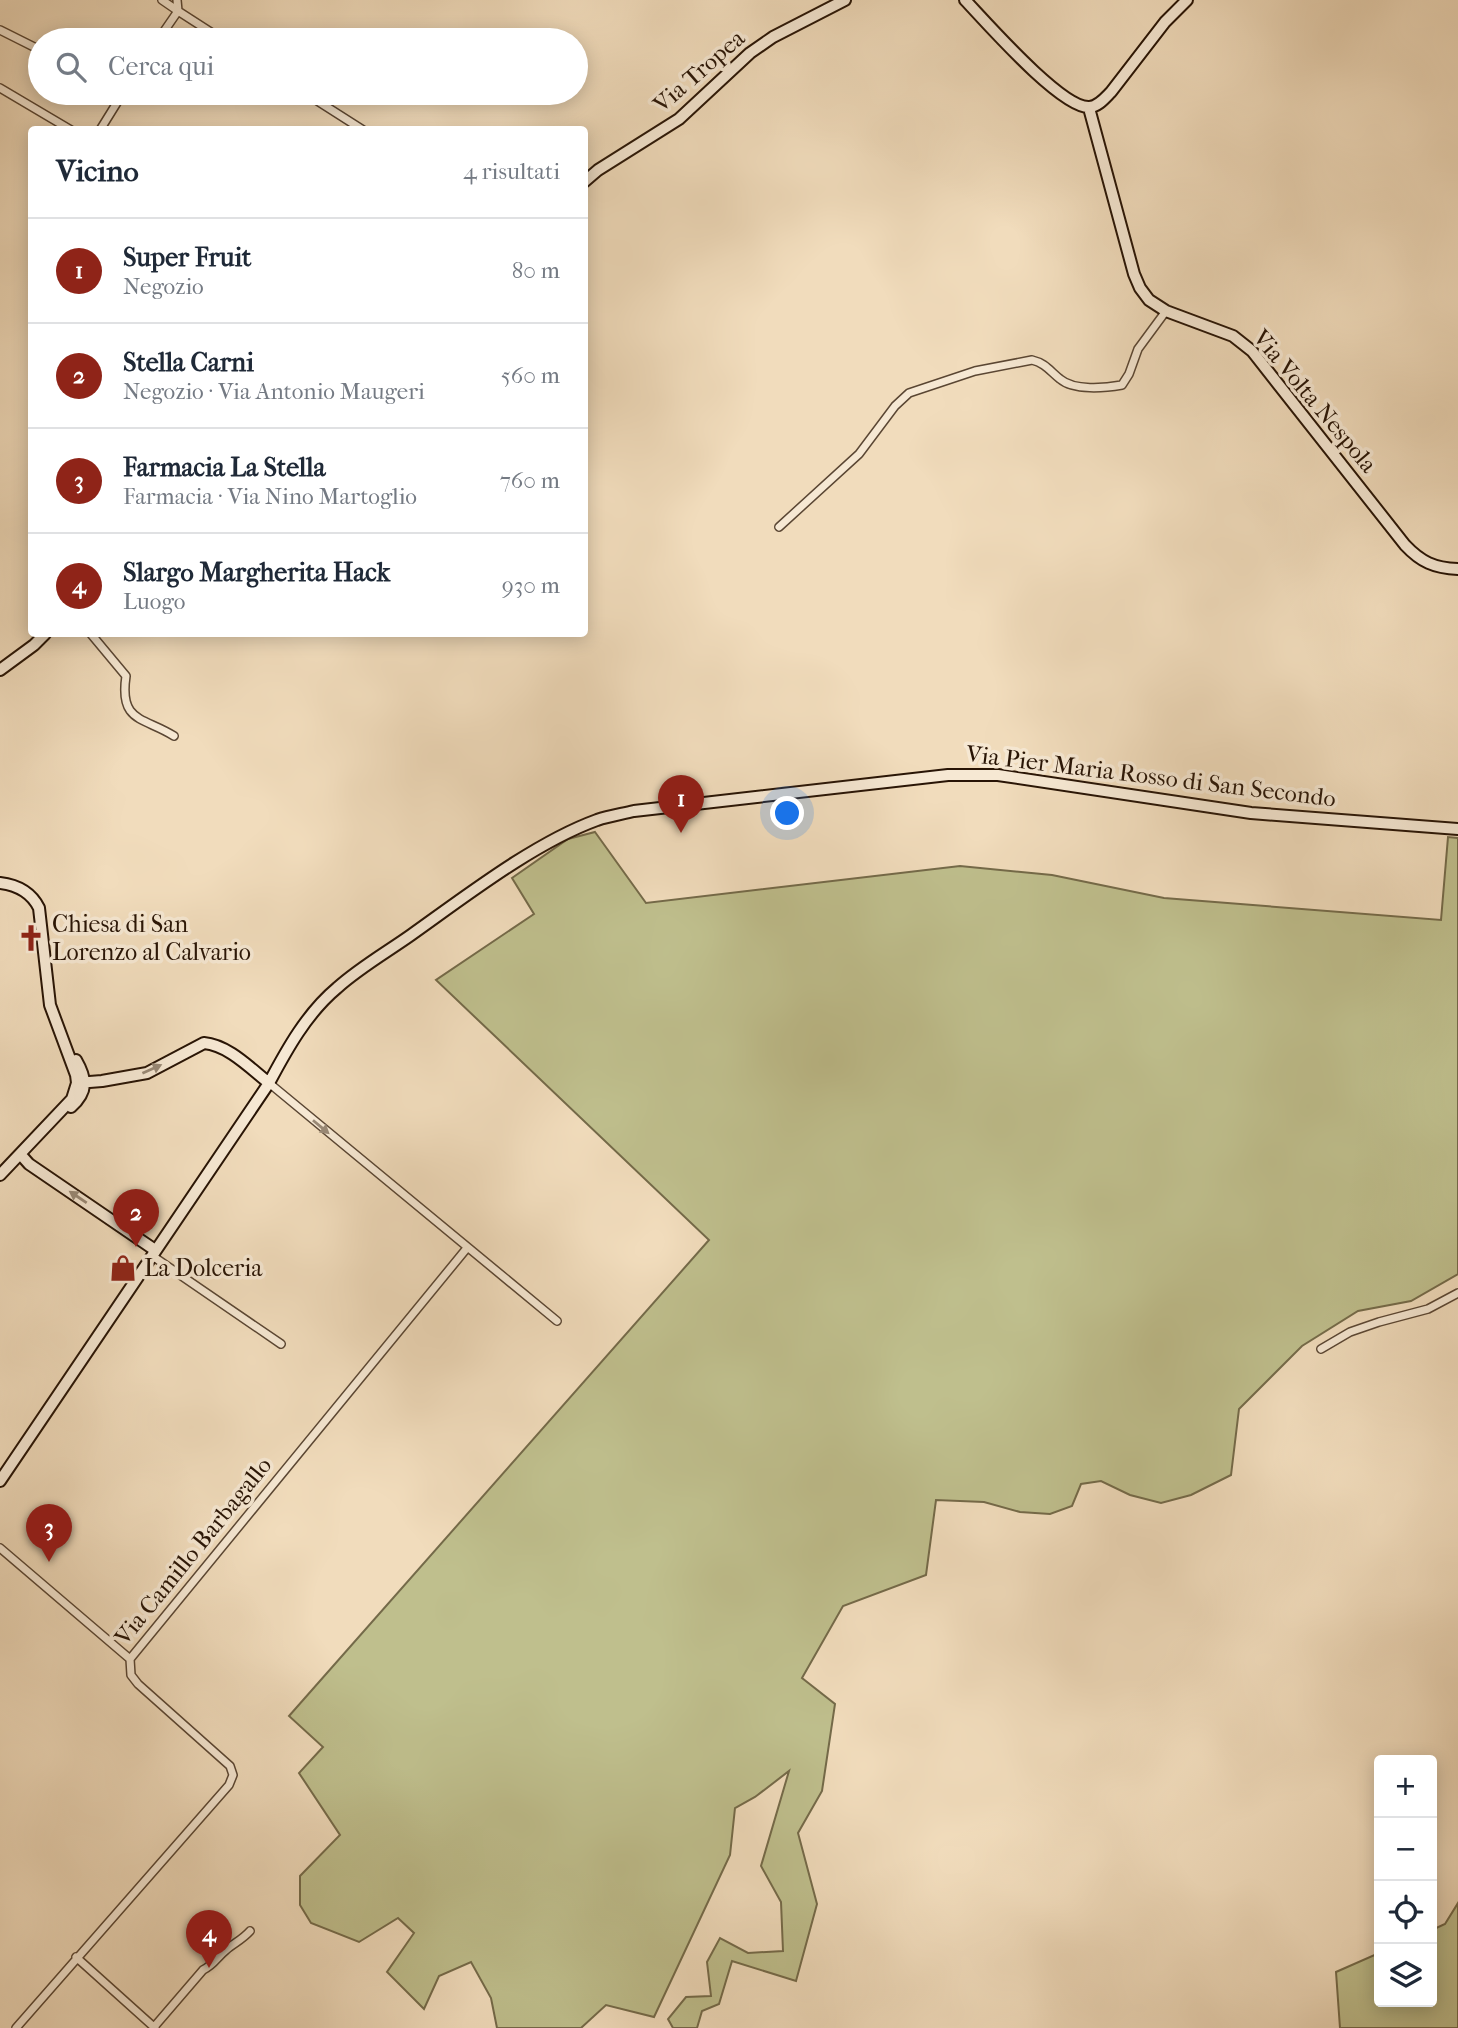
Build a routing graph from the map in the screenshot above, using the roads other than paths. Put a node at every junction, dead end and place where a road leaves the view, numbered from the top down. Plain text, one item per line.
1 (162, 0) edge
2 (177, 0) edge
3 (845, 0) edge
4 (965, 0) edge
5 (1188, 0) edge
6 (178, 11) junction
7 (166, 28) edge
8 (204, 28) edge
9 (0, 30) edge
10 (28, 44) edge
11 (0, 88) edge
12 (28, 105) edge
13 (29, 105) edge
14 (116, 105) edge
15 (324, 105) edge
16 (1089, 108) junction
17 (64, 126) edge
18 (102, 126) edge
19 (357, 126) edge
20 (588, 178) edge
21 (1166, 311) junction
22 (779, 527) dead end
23 (1458, 569) edge
24 (42, 637) edge
25 (94, 637) edge
26 (0, 670) edge
27 (174, 736) dead end
28 (1458, 829) edge
29 (0, 883) edge
30 (82, 1083) junction
31 (269, 1083) junction
32 (21, 1155) junction
33 (0, 1175) edge
34 (467, 1248) junction
35 (153, 1252) junction
36 (1458, 1293) edge
37 (557, 1321) dead end
38 (281, 1344) dead end
39 (1321, 1349) dead end
40 (0, 1480) edge
41 (0, 1548) edge
42 (130, 1659) junction
43 (250, 1931) dead end
44 (76, 1958) junction
45 (16, 2028) edge
46 (155, 2028) edge

1 - 6 street
2 - 6 street
3 - 20 street, Via Tropea
4 - 16 street
5 - 16 street
6 - 7 street
6 - 8 street
9 - 10 street
11 - 12 street
13 - 17 street
14 - 18 street
15 - 19 street
16 - 21 street, Via Volta Nespola
21 - 22 street
21 - 23 street, Via Volta Nespola
24 - 26 street
25 - 27 street
28 - 31 street, Via Pier Maria Rosso di San Secondo
29 - 30 street
30 -> 31 street
30 - 32 street
31 -> 34 street
31 - 35 street, Via Pier Maria Rosso di San Secondo
32 - 33 street
35 -> 32 street
34 - 37 street
34 - 42 street, Via Camillo Barbagallo
35 - 38 street
35 - 40 street, Via Pier Maria Rosso di San Secondo
36 - 39 street
41 - 42 street
42 - 44 street, Via Camillo Barbagallo
43 - 46 street
44 - 45 street, Via Camillo Barbagallo
44 - 46 street

